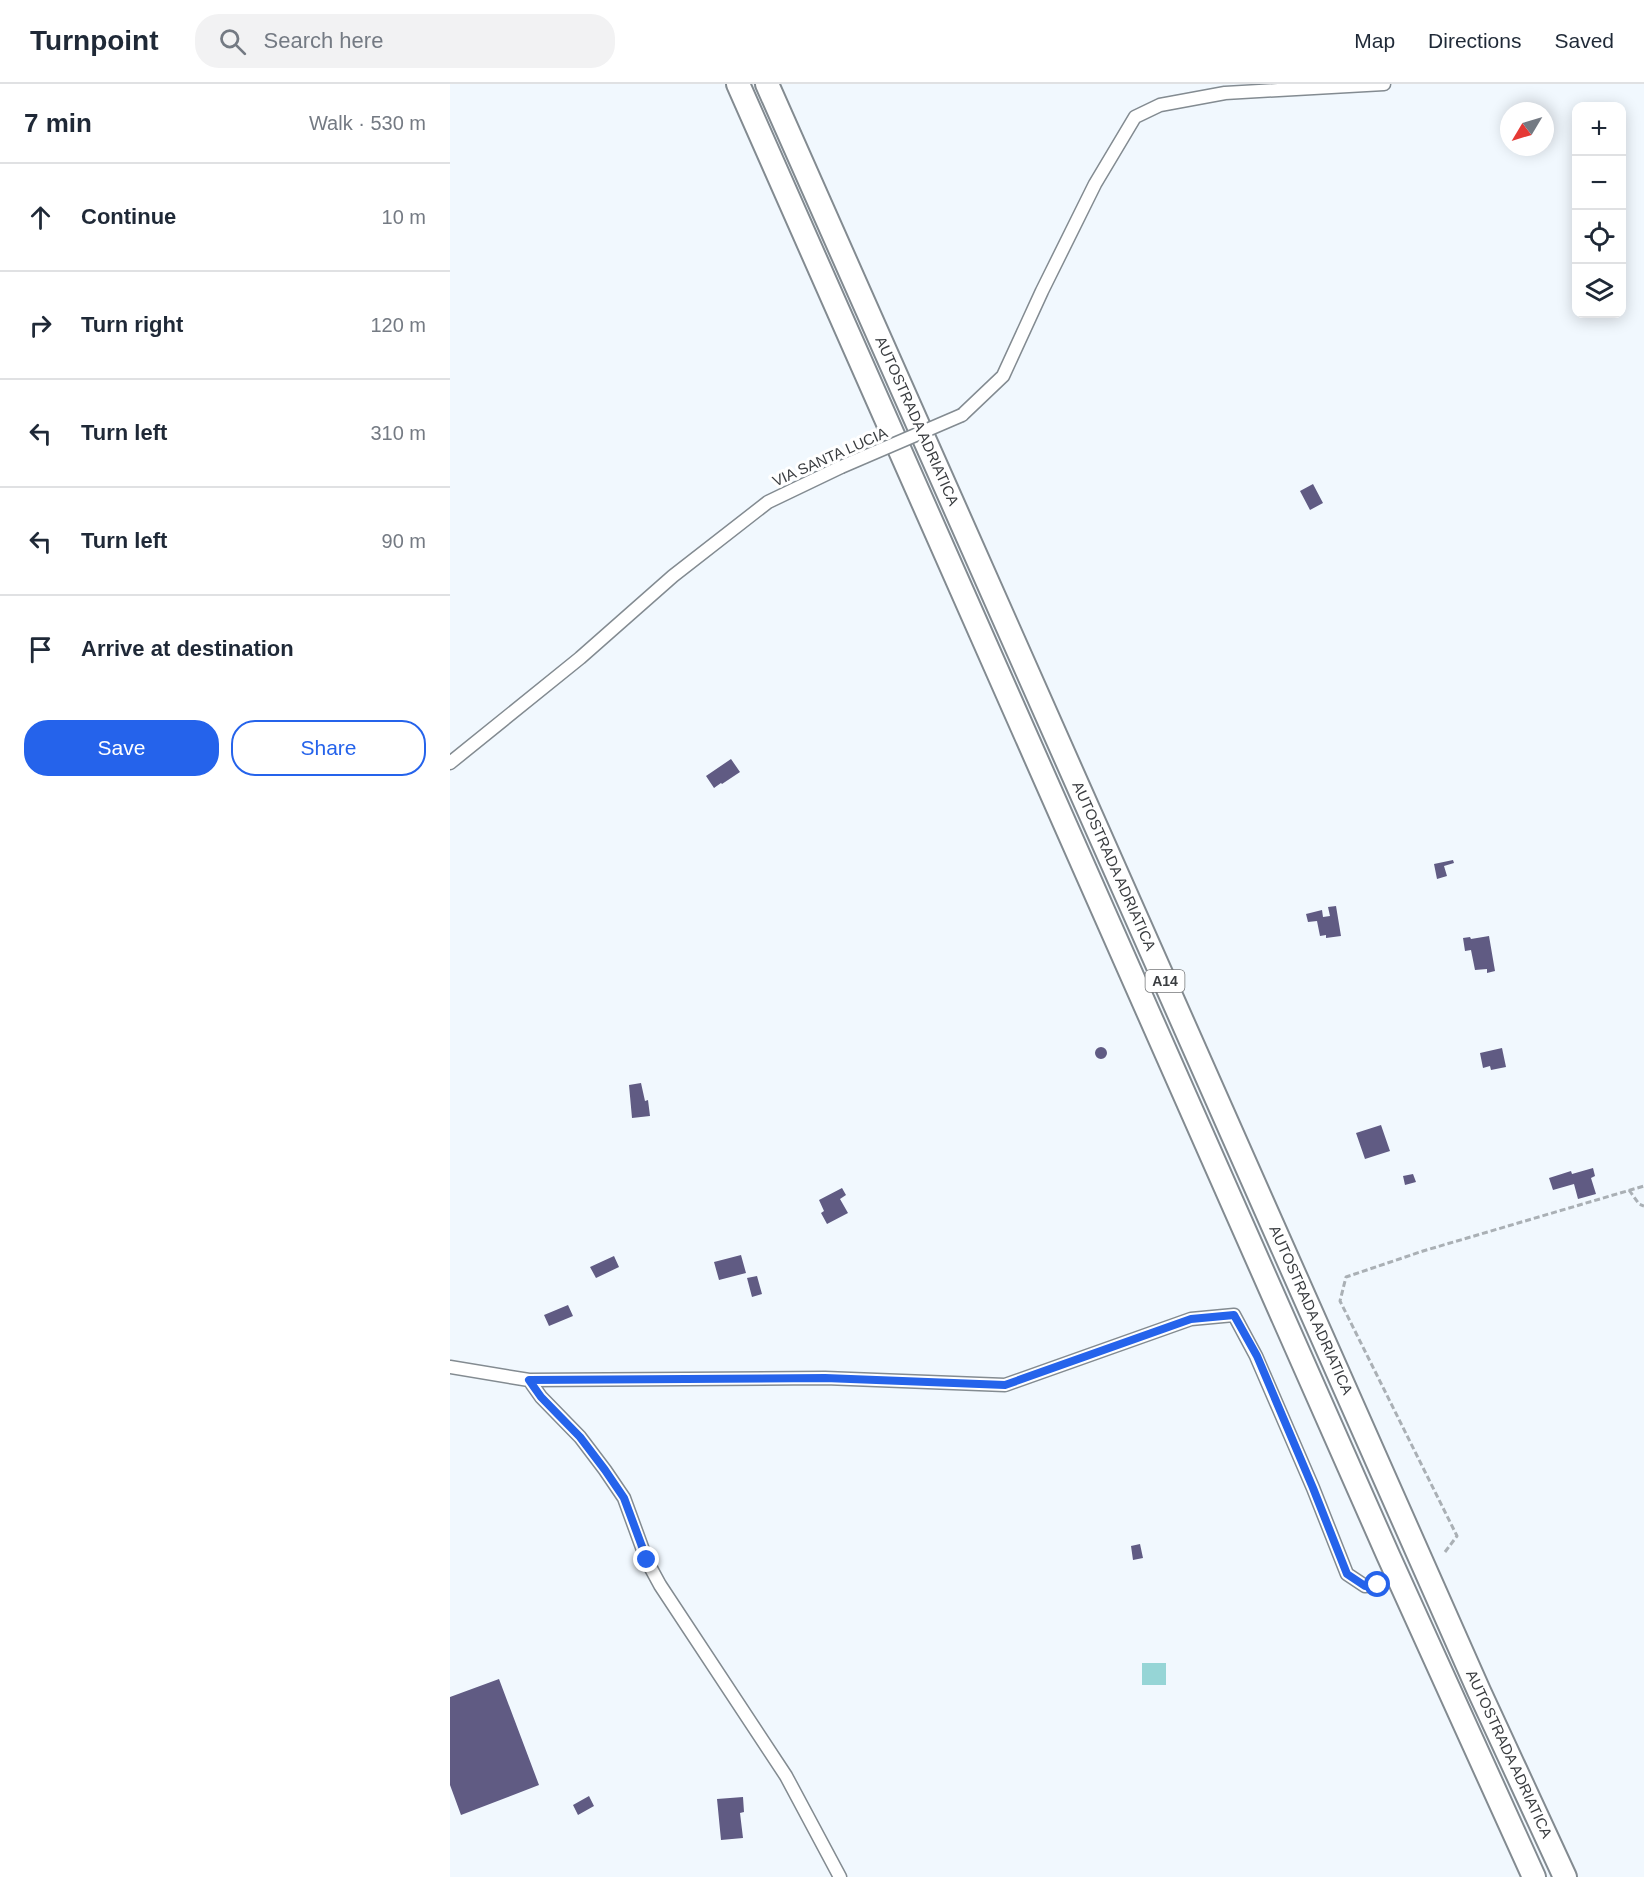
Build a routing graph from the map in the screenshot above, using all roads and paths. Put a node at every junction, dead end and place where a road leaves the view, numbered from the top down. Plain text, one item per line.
1 (738, 84) edge
2 (767, 84) edge
3 (1384, 84) edge
4 (450, 763) edge
5 (1644, 1186) edge
6 (1629, 1190) junction
7 (1644, 1206) edge
8 (450, 1367) edge
9 (529, 1380) junction
10 (1446, 1552) dead end
11 (1378, 1585) dead end
12 (840, 1877) edge
13 (1534, 1877) edge
14 (1565, 1877) edge

1 - 13 highway, AUTOSTRADA ADRIATICA / A14
2 - 14 highway, AUTOSTRADA ADRIATICA / A14
3 - 4 street, VIA SANTA LUCIA, bridge
5 - 6 path
6 - 7 path
6 - 10 path
8 - 9 street
9 - 11 street
9 - 12 street

